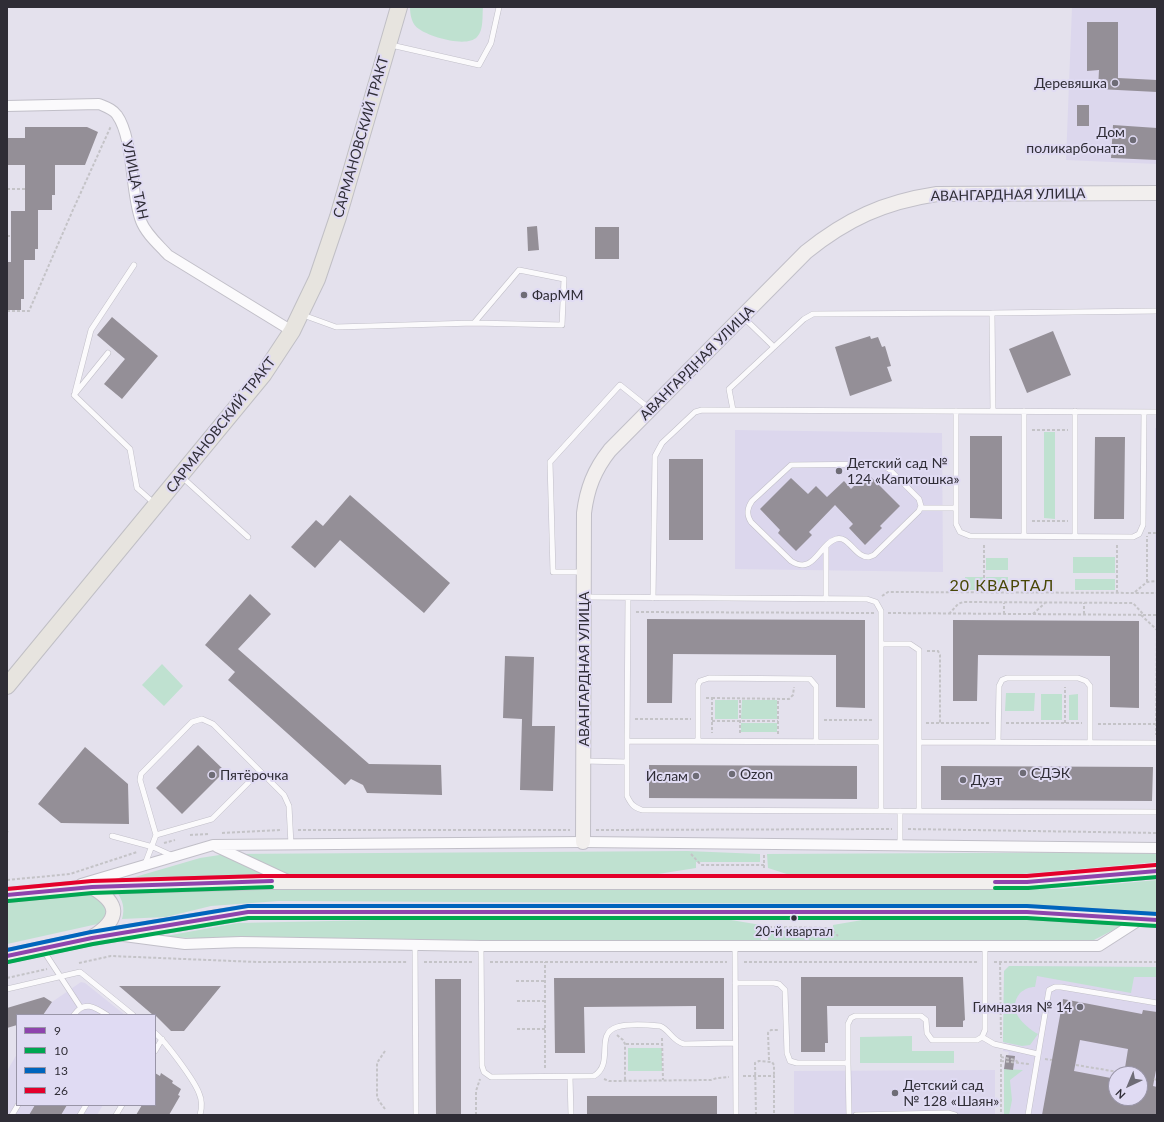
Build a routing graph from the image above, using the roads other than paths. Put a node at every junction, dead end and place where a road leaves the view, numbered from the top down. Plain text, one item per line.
1 (499, 7) edge
2 (398, 8) edge
3 (388, 44) junction
4 (7, 106) edge
5 (1157, 193) edge
6 (134, 265) dead end
7 (1157, 311) edge
8 (992, 313) junction
9 (300, 314) junction
10 (743, 316) junction
11 (474, 323) junction
12 (292, 331) junction
13 (774, 347) junction
14 (108, 353) dead end
15 (74, 395) junction
16 (650, 410) junction
17 (733, 410) junction
18 (956, 411) junction
19 (993, 411) junction
20 (1024, 411) junction
21 (1075, 411) junction
22 (1144, 412) junction
23 (1157, 412) edge
24 (181, 476) junction
25 (157, 506) junction
26 (920, 508) junction
27 (956, 508) junction
28 (1024, 536) junction
29 (248, 537) dead end
30 (1075, 537) junction
31 (826, 547) junction
32 (584, 572) junction
33 (584, 597) junction
34 (628, 598) junction
35 (653, 598) junction
36 (826, 599) junction
37 (881, 644) junction
38 (7, 686) edge
39 (627, 741) junction
40 (698, 741) junction
41 (816, 742) junction
42 (881, 742) junction
43 (919, 742) junction
44 (998, 742) junction
45 (1090, 743) junction
46 (1157, 743) edge
47 (583, 762) junction
48 (627, 762) junction
49 (260, 771) junction
50 (881, 811) junction
51 (900, 811) junction
52 (919, 811) junction
53 (1157, 812) edge
54 (156, 835) junction
55 (112, 836) dead end
56 (583, 842) junction
57 (213, 845) junction
58 (291, 845) junction
59 (900, 845) junction
60 (153, 847) junction
61 (1157, 848) edge
62 (174, 856) junction
63 (144, 865) junction
64 (1157, 871) edge
65 (292, 881) junction
66 (92, 887) junction
67 (59, 890) junction
68 (7, 894) edge
69 (1141, 919) junction
70 (1157, 920) edge
71 (114, 935) junction
72 (92, 938) junction
73 (415, 945) junction
74 (481, 946) junction
75 (735, 947) junction
76 (985, 947) junction
77 (41, 948) junction
78 (7, 956) edge
79 (60, 976) junction
80 (735, 983) junction
81 (7, 989) edge
82 (1157, 1004) edge
83 (81, 1008) junction
84 (75, 1014) edge
85 (105, 1014) edge
86 (132, 1014) edge
87 (156, 1034) edge
88 (982, 1037) junction
89 (162, 1039) junction
90 (735, 1043) junction
91 (156, 1049) edge
92 (1038, 1054) junction
93 (848, 1063) junction
94 (570, 1077) junction
95 (17, 1106) edge
96 (85, 1106) edge
97 (121, 1106) edge
98 (12, 1115) edge
99 (80, 1115) edge
100 (116, 1115) edge
101 (200, 1115) edge
102 (416, 1115) edge
103 (571, 1115) edge
104 (736, 1115) edge
105 (848, 1115) edge
106 (856, 1115) edge
107 (955, 1115) edge
108 (1028, 1115) edge

1 - 3 lane
2 - 3 main road, САРМАНОВСКИЙ ТРАКТ
3 - 9 main road, САРМАНОВСКИЙ ТРАКТ
4 - 12 street, УЛИЦА ТАН
5 - 10 main road, АВАНГАРДНАЯ УЛИЦА
6 - 15 lane
7 - 8 lane
8 - 13 lane
8 - 19 lane
9 - 11 lane
9 - 12 main road, САРМАНОВСКИЙ ТРАКТ
10 - 13 lane
10 - 16 main road, АВАНГАРДНАЯ УЛИЦА
11 - 11 lane
12 - 24 main road, САРМАНОВСКИЙ ТРАКТ
13 - 17 lane
14 - 15 lane
15 - 25 lane
16 - 32 main road, АВАНГАРДНАЯ УЛИЦА
16 - 32 lane
17 - 18 lane
17 - 35 lane
18 - 19 lane
18 - 27 lane
19 - 20 lane
20 - 21 lane
20 - 28 lane
21 - 22 lane
21 - 30 lane
22 - 23 lane
22 - 30 lane
24 - 25 main road, САРМАНОВСКИЙ ТРАКТ
24 - 29 lane
25 - 38 main road, САРМАНОВСКИЙ ТРАКТ
26 - 27 lane
26 - 31 lane
26 - 31 lane
27 - 28 lane
28 - 30 lane
31 - 36 lane
32 - 33 main road, АВАНГАРДНАЯ УЛИЦА
33 - 34 lane
33 - 47 main road, АВАНГАРДНАЯ УЛИЦА
34 - 35 lane
34 - 39 lane
35 - 36 lane
36 - 37 lane
37 - 42 lane
37 - 43 lane
39 - 40 lane
39 - 48 lane
40 - 41 lane
40 - 41 lane
41 - 42 lane
42 - 50 lane
43 - 44 lane
43 - 52 lane
44 - 45 lane
44 - 45 lane
45 - 46 lane
47 - 48 lane
47 - 56 main road, АВАНГАРДНАЯ УЛИЦА
48 - 50 lane
49 - 54 lane
49 - 54 lane
49 - 58 lane
50 - 51 lane
51 - 52 lane
51 - 59 lane
52 - 53 lane
54 - 60 lane
55 - 60 lane
56 - 58 street
56 - 59 street
57 - 58 street
57 - 62 street
57 - 65 street
59 - 61 street
60 - 62 lane
60 - 63 lane
62 - 63 street
63 - 67 street
64 - 65 main road
65 - 66 main road
66 - 67 main road
66 - 72 main road
67 - 68 main road
69 - 70 main road
69 - 71 main road
69 - 76 street
71 - 72 main road
71 - 73 street
72 - 77 main road
73 - 74 street
73 - 102 lane
74 - 75 street
74 - 94 lane
75 - 76 street
75 - 80 lane
76 - 88 lane
77 - 78 main road
77 - 79 lane
79 - 81 lane
79 - 83 lane
79 - 86 lane
80 - 90 lane
80 - 93 lane
82 - 92 lane
83 - 84 lane
83 - 85 lane
87 - 89 lane
88 - 92 lane
88 - 93 lane
89 - 91 lane
89 - 101 lane
90 - 94 lane
90 - 104 lane
92 - 108 lane
93 - 105 lane
94 - 103 lane
95 - 98 lane
96 - 99 lane
97 - 100 lane
106 - 107 lane

